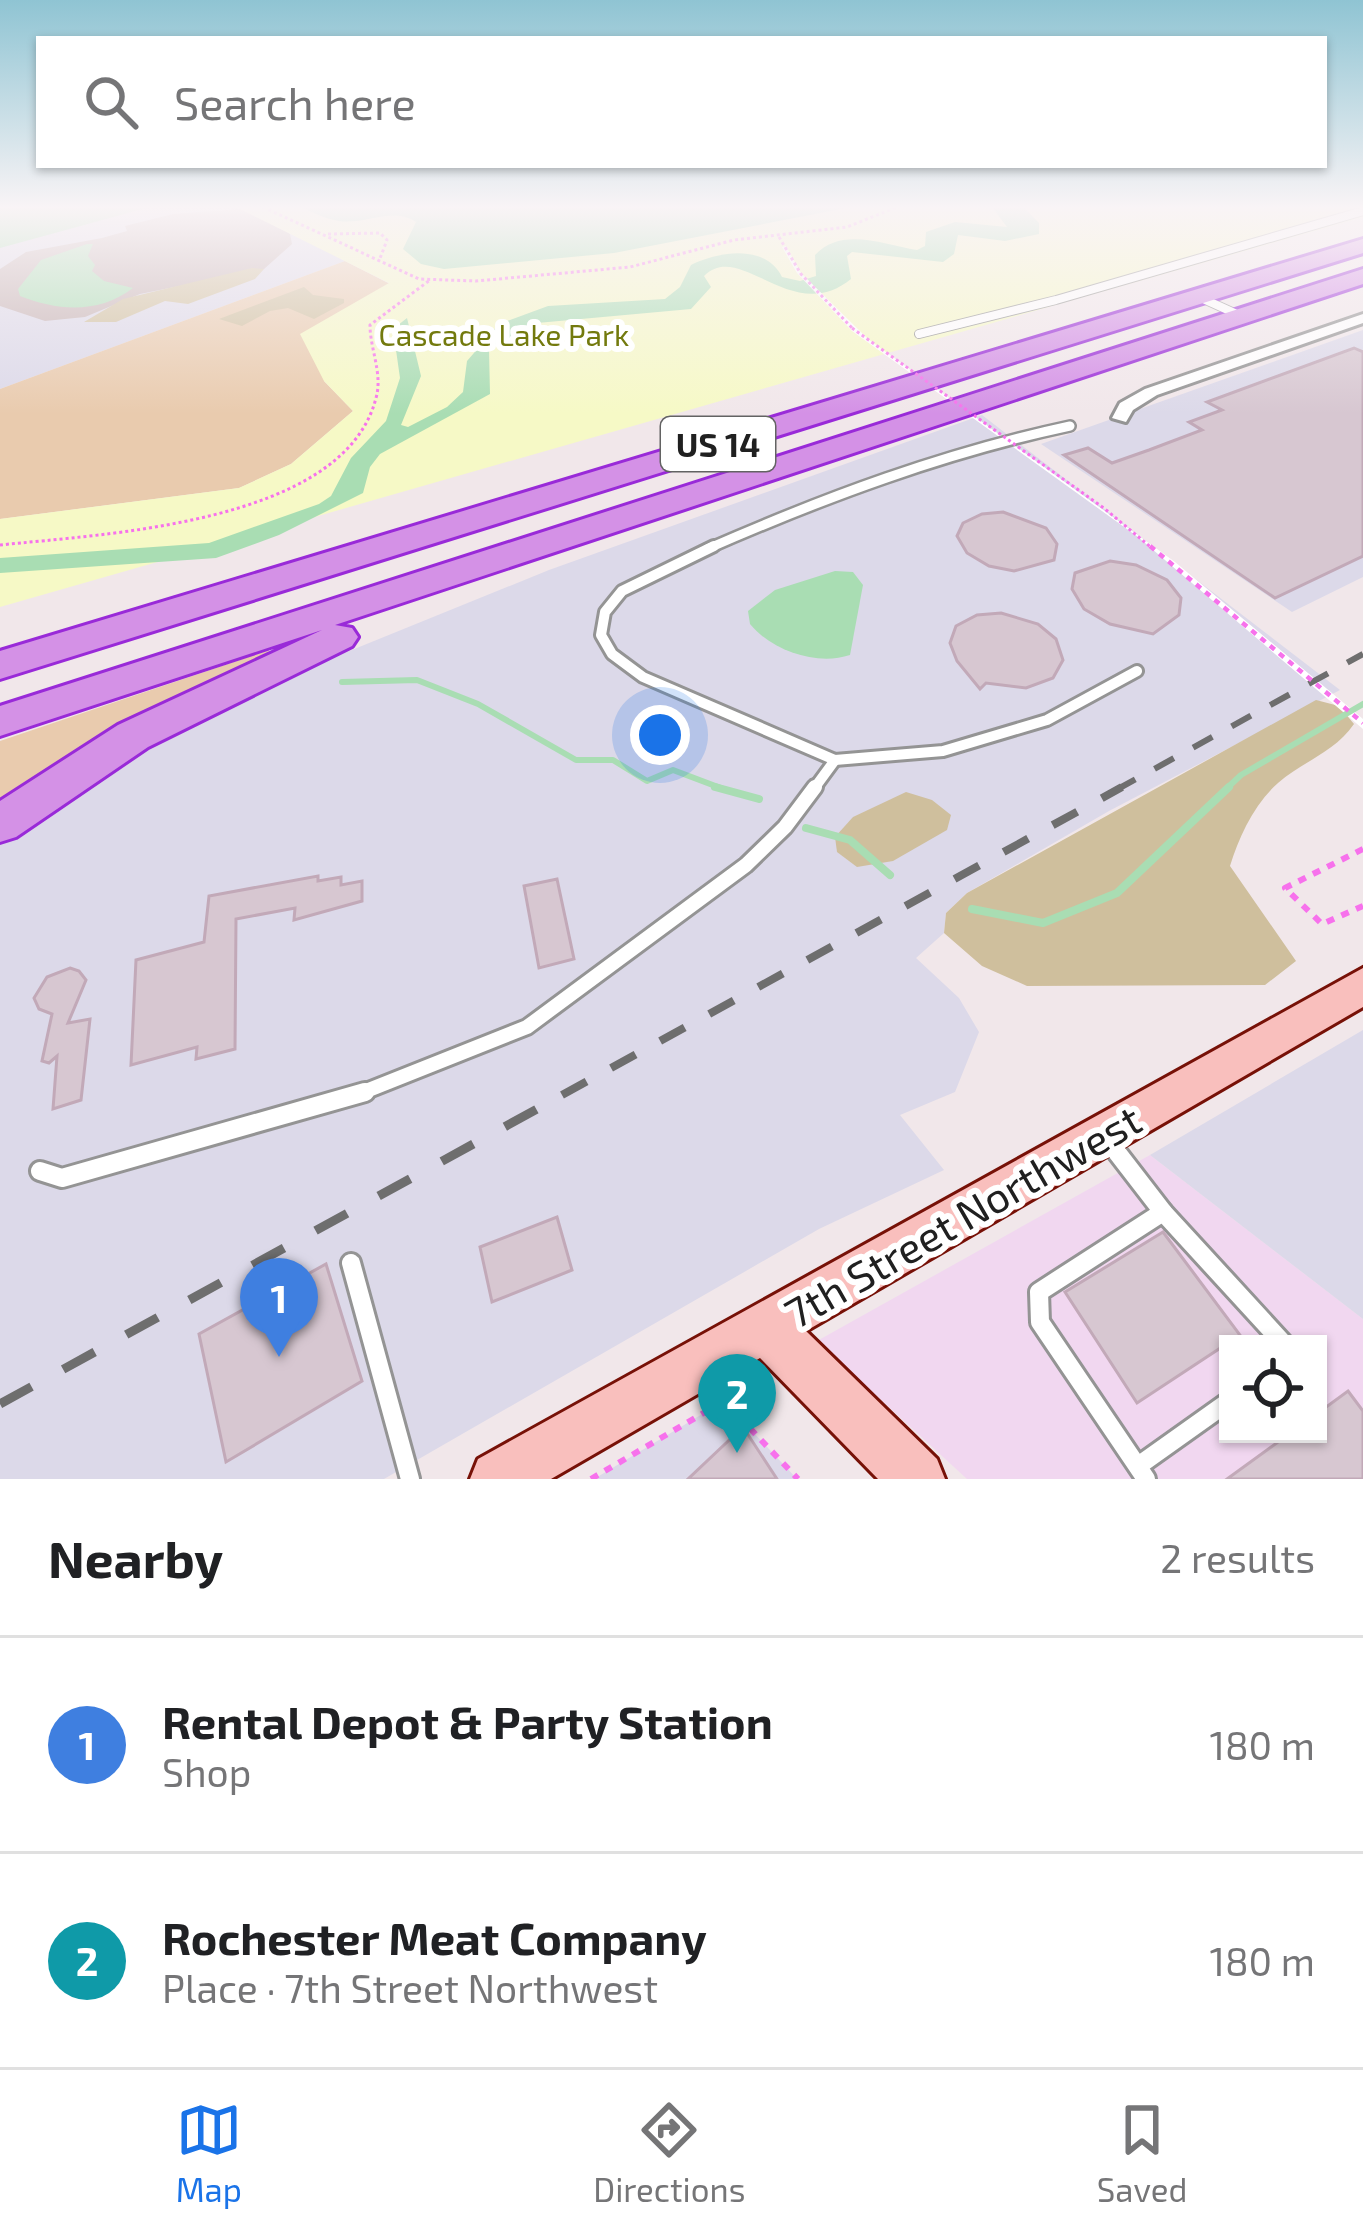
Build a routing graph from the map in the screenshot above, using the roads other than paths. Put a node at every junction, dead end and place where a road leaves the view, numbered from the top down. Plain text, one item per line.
1 (1138, 276) edge
2 (1264, 276) edge
3 (1363, 276) edge
4 (1198, 296) junction
5 (1241, 316) junction
6 (1363, 318) edge
7 (919, 334) dead end
8 (1120, 418) dead end
9 (1070, 426) dead end
10 (689, 498) junction
11 (0, 665) edge
12 (1137, 671) dead end
13 (0, 721) edge
14 (835, 760) junction
15 (0, 824) edge
16 (1363, 986) edge
17 (1103, 1134) junction
18 (40, 1171) dead end
19 (1162, 1213) junction
20 (351, 1264) dead end
21 (765, 1327) junction
22 (1276, 1335) edge
23 (1219, 1409) edge
24 (1142, 1473) edge
25 (410, 1479) edge
26 (497, 1479) edge
27 (917, 1479) edge

1 - 7 lane
2 - 4 highway, US 14
3 - 5 highway, US 14
4 - 5 lane
4 - 11 highway, US 14
5 - 10 highway, US 14
6 - 8 street
9 - 14 lane
10 - 13 highway, US 14
10 - 15 highway
12 - 14 lane
14 - 18 lane
16 - 17 street, 7th Street Northwest
17 - 19 lane
17 - 21 street, 7th Street Northwest
19 - 22 lane
19 - 24 lane
20 - 25 lane
21 - 26 street, 7th Street Northwest
21 - 27 street
23 - 24 lane

